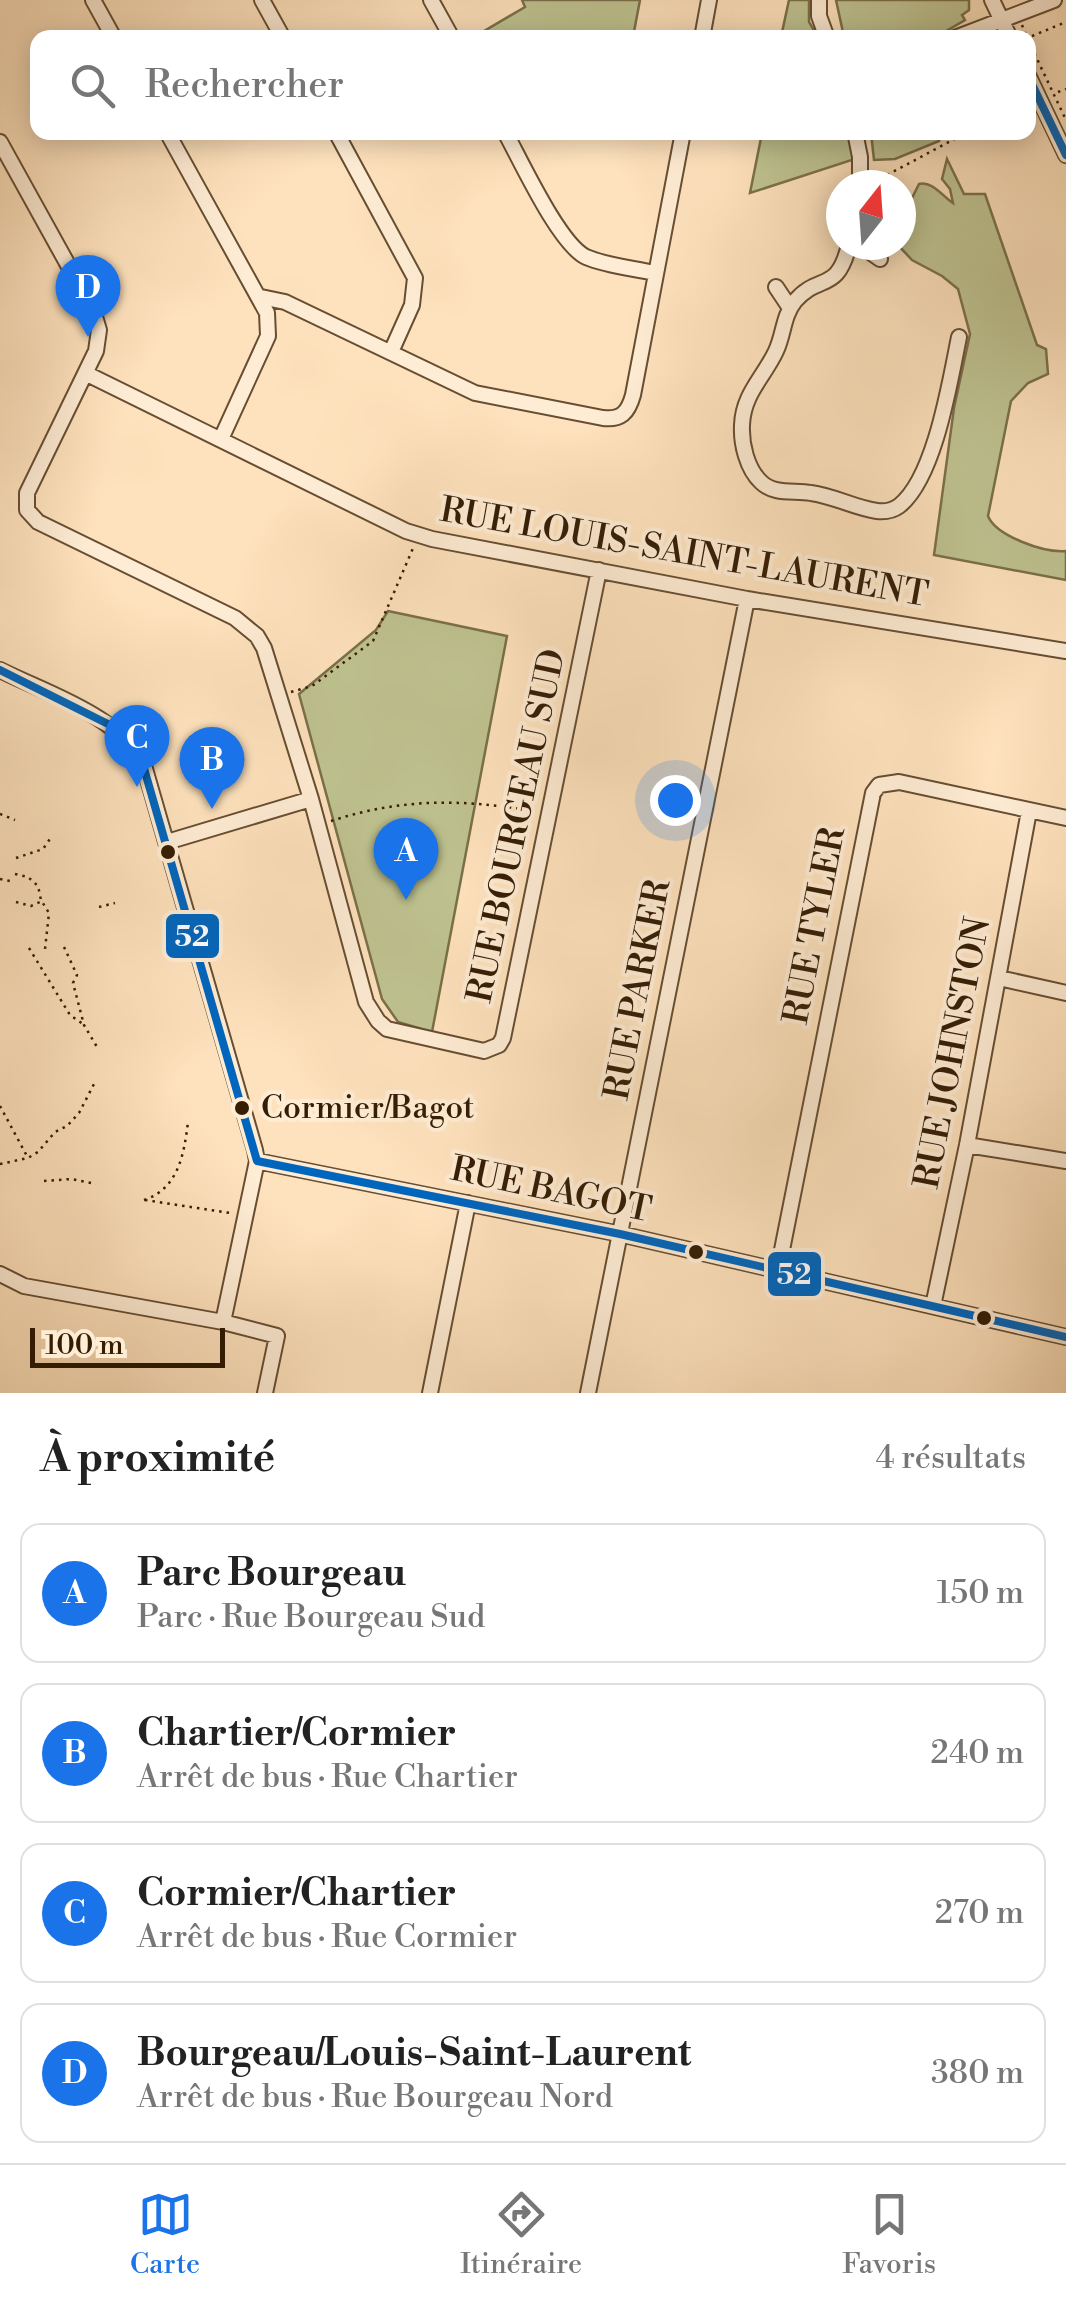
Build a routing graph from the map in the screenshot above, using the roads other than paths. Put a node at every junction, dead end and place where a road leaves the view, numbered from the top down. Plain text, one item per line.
1 (93, 0) edge
2 (262, 0) edge
3 (431, 0) edge
4 (710, 0) edge
5 (818, 0) edge
6 (992, 0) edge
7 (1054, 0) edge
8 (1001, 18) junction
9 (110, 30) edge
10 (279, 30) edge
11 (448, 30) edge
12 (704, 30) edge
13 (824, 30) edge
14 (973, 30) edge
15 (1006, 30) edge
16 (1036, 92) edge
17 (172, 140) edge
18 (340, 140) edge
19 (510, 140) edge
20 (681, 140) edge
21 (857, 140) edge
22 (0, 142) edge
23 (1066, 155) edge
24 (860, 170) edge
25 (844, 260) edge
26 (655, 273) junction
27 (776, 287) dead end
28 (261, 297) junction
29 (790, 308) junction
30 (959, 337) dead end
31 (391, 352) junction
32 (87, 374) junction
33 (221, 439) junction
34 (599, 570) junction
35 (747, 599) junction
36 (1066, 651) edge
37 (0, 670) edge
38 (311, 799) junction
39 (1029, 810) junction
40 (1066, 818) edge
41 (167, 842) junction
42 (999, 978) junction
43 (1066, 993) edge
44 (967, 1144) junction
45 (256, 1161) junction
46 (1066, 1162) edge
47 (468, 1203) junction
48 (620, 1234) junction
49 (778, 1270) junction
50 (0, 1274) edge
51 (933, 1306) junction
52 (222, 1322) junction
53 (1066, 1337) edge
54 (265, 1393) edge
55 (430, 1393) edge
56 (588, 1393) edge

1 - 9 street
2 - 10 street
3 - 11 street
4 - 12 street
5 - 13 street
6 - 8 street
7 - 8 street
8 - 14 street
8 - 15 street
16 - 23 street
17 - 28 street
18 - 31 street
19 - 26 street
20 - 26 street
21 - 24 street
22 - 32 street
25 - 29 street
26 - 31 street
27 - 29 street
28 - 31 street
28 - 33 street
29 - 30 street
32 - 33 street, RUE LOUIS-SAINT-LAURENT
32 - 38 street, RUE BOURGEAU SUD
33 - 34 street, RUE LOUIS-SAINT-LAURENT
34 - 35 street, RUE LOUIS-SAINT-LAURENT
34 - 38 street, RUE BOURGEAU SUD
35 - 36 street, RUE LOUIS-SAINT-LAURENT
35 - 48 street, RUE PARKER
37 - 41 street
38 - 41 street
39 - 40 street, RUE TYLER
39 - 42 street, RUE JOHNSTON
39 - 49 street, RUE TYLER
41 - 45 street
42 - 43 street
42 - 44 street, RUE JOHNSTON
44 - 46 street
44 - 51 street, RUE JOHNSTON
45 - 47 street, RUE BAGOT
45 - 52 street
47 - 48 street, RUE BAGOT
47 - 55 street
48 - 49 street, RUE BAGOT
48 - 56 street, RUE PARKER
49 - 51 street, RUE BAGOT
50 - 52 street
51 - 53 street, RUE BAGOT
52 - 54 street

